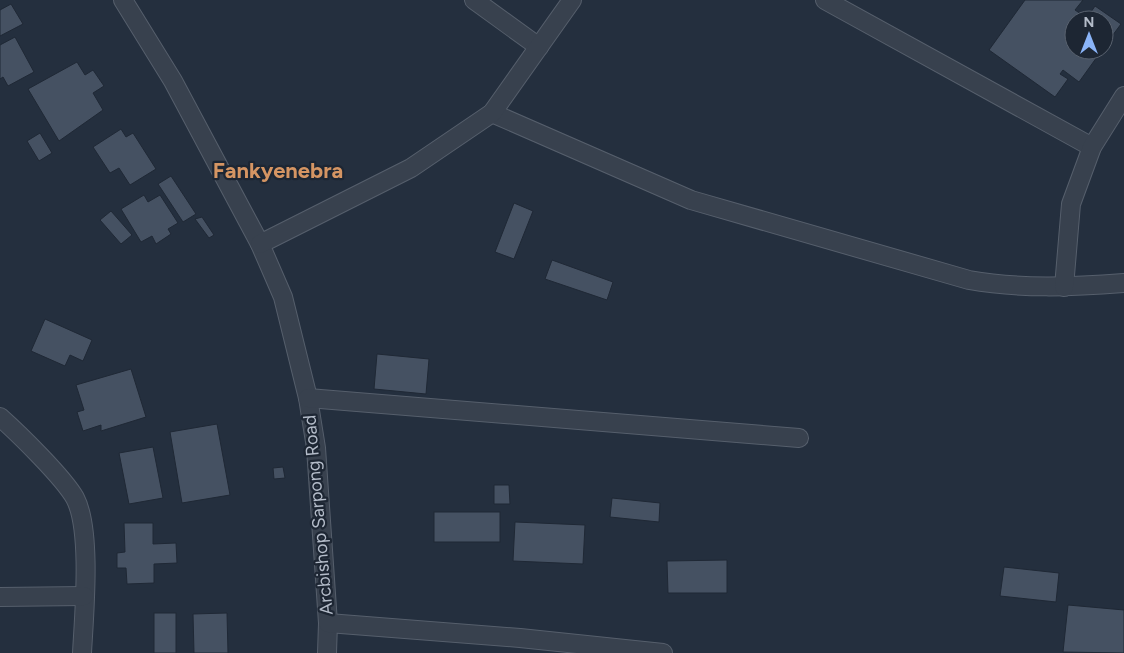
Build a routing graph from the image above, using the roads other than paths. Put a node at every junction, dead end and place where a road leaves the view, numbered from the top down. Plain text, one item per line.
1 (124, 0) edge
2 (474, 0) edge
3 (572, 0) edge
4 (824, 0) edge
5 (852, 6) edge
6 (539, 47) junction
7 (1124, 96) edge
8 (492, 113) junction
9 (1092, 147) junction
10 (260, 244) junction
11 (1124, 283) edge
12 (1064, 287) junction
13 (308, 398) junction
14 (0, 417) edge
15 (799, 438) dead end
16 (84, 596) junction
17 (0, 597) edge
18 (328, 623) junction
19 (82, 653) edge
20 (327, 653) edge
21 (663, 653) edge

1 - 10 street, Arcbishop Sarpong Road
2 - 6 street
3 - 6 street
4 - 5 street
5 - 9 street
6 - 8 street
7 - 9 street
8 - 10 street
8 - 12 street
9 - 12 street
10 - 13 street, Arcbishop Sarpong Road
11 - 12 street
13 - 15 street
13 - 18 street, Arcbishop Sarpong Road
14 - 16 street
16 - 17 street
16 - 19 street
18 - 20 street, Arcbishop Sarpong Road
18 - 21 street

